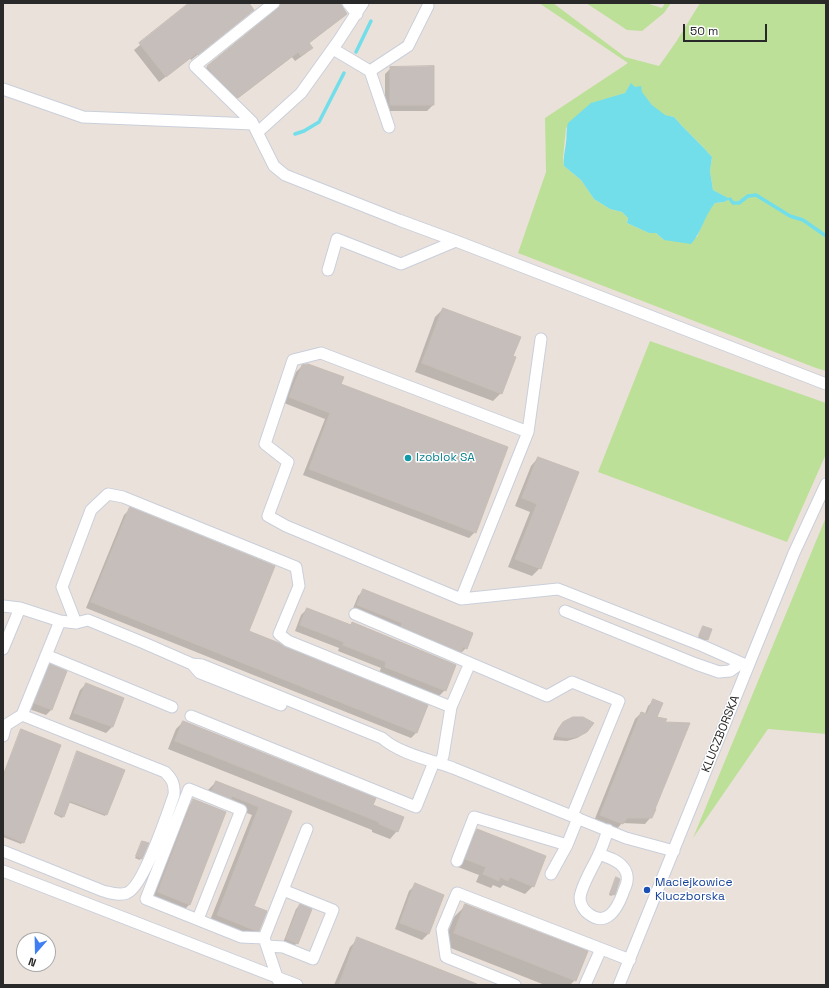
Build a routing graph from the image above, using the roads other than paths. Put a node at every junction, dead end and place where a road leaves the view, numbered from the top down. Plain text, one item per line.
1 (274, 3) edge
2 (348, 3) edge
3 (363, 3) edge
4 (428, 6) dead end
5 (357, 14) junction
6 (333, 49) junction
7 (370, 70) junction
8 (3, 89) edge
9 (389, 126) dead end
10 (255, 128) junction
11 (456, 240) junction
12 (328, 270) dead end
13 (540, 339) dead end
14 (826, 384) edge
15 (528, 432) junction
16 (826, 484) edge
17 (462, 598) junction
18 (3, 606) edge
19 (20, 608) junction
20 (565, 611) dead end
21 (355, 614) dead end
22 (60, 621) junction
23 (76, 623) junction
24 (3, 648) edge
25 (46, 655) junction
26 (470, 663) junction
27 (744, 664) junction
28 (172, 707) dead end
29 (451, 707) junction
30 (22, 715) junction
31 (191, 716) dead end
32 (4, 728) edge
33 (437, 762) junction
34 (575, 817) junction
35 (307, 829) dead end
36 (608, 830) junction
37 (567, 845) junction
38 (3, 851) edge
39 (674, 851) junction
40 (599, 854) junction
41 (456, 861) dead end
42 (3, 871) edge
43 (551, 874) dead end
44 (283, 890) junction
45 (198, 920) junction
46 (266, 942) junction
47 (601, 949) junction
48 (630, 960) junction
49 (278, 981) edge
50 (297, 985) edge
51 (515, 985) edge
52 (585, 985) edge
53 (619, 985) edge

1 - 10 street
2 - 5 street
3 - 5 street
4 - 7 street
5 - 6 street
6 - 7 street
6 - 10 street
7 - 9 street
8 - 10 street
10 - 11 street
11 - 12 street
11 - 14 street
13 - 15 street
15 - 17 street
15 - 17 street
16 - 27 street, KLUCZBORSKA
17 - 27 street
18 - 19 street
19 - 22 street
19 - 24 street
20 - 27 street
21 - 26 street
22 - 23 street
22 - 25 street
23 - 29 street
23 - 33 street
25 - 28 street
25 - 30 street
26 - 29 street
26 - 34 street
27 - 39 street, KLUCZBORSKA
29 - 33 street
30 - 32 street
30 - 38 street
31 - 33 street
33 - 34 street
34 - 36 street
34 - 37 street
35 - 44 street
36 - 39 street
36 - 40 street
37 - 41 street
37 - 43 street
39 - 48 street, KLUCZBORSKA
40 - 40 street
42 - 49 street
44 - 46 street
44 - 46 street
45 - 45 street
45 - 46 street
46 - 49 street
47 - 48 street
47 - 51 street
47 - 52 street
48 - 53 street, KLUCZBORSKA
49 - 50 street

